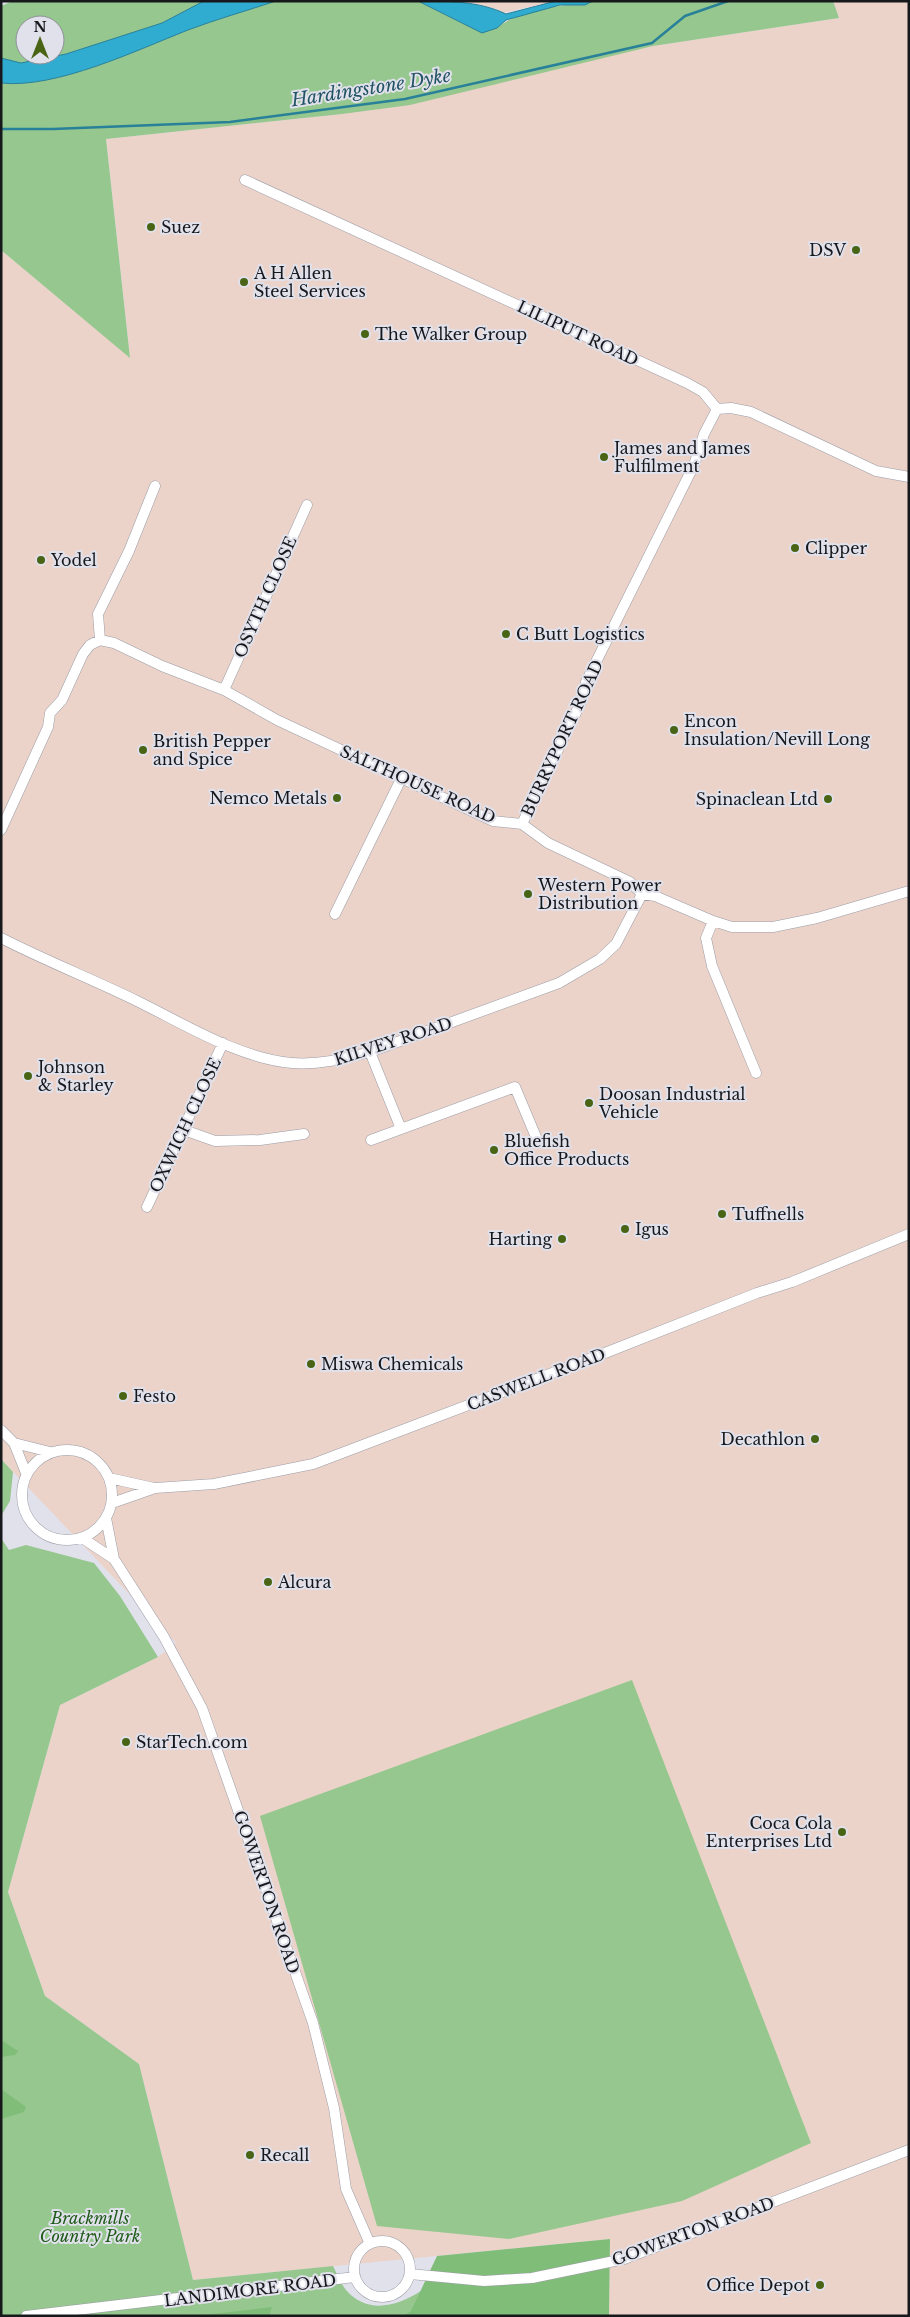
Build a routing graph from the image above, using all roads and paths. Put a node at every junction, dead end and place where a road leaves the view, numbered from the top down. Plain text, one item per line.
1 (245, 180) dead end
2 (717, 409) junction
3 (909, 478) edge
4 (155, 486) dead end
5 (307, 505) dead end
6 (100, 640) junction
7 (224, 690) junction
8 (402, 777) junction
9 (522, 824) junction
10 (1, 830) edge
11 (909, 891) edge
12 (642, 894) junction
13 (335, 914) dead end
14 (713, 921) junction
15 (1, 938) edge
16 (223, 1044) junction
17 (370, 1052) junction
18 (756, 1073) dead end
19 (401, 1129) junction
20 (184, 1130) junction
21 (304, 1134) dead end
22 (536, 1137) dead end
23 (371, 1140) dead end
24 (147, 1207) dead end
25 (909, 1234) edge
26 (1, 1430) edge
27 (14, 1443) junction
28 (50, 1452) junction
29 (26, 1473) junction
30 (109, 1478) junction
31 (155, 1488) junction
32 (112, 1503) junction
33 (106, 1518) junction
34 (82, 1538) junction
35 (114, 1559) junction
36 (909, 2150) edge
37 (370, 2244) junction
38 (410, 2274) junction
39 (355, 2277) junction
40 (26, 2316) edge

1 - 2 street, LILIPUT ROAD
2 - 3 street
2 - 9 street, BURRYPORT ROAD
4 - 6 street
5 - 7 street, OSYTH CLOSE
6 - 7 street, SALTHOUSE ROAD
6 - 10 street
7 - 8 street, SALTHOUSE ROAD
8 - 9 street, SALTHOUSE ROAD
8 - 13 street
9 - 12 street
11 - 14 street
12 - 14 street
12 - 17 street, KILVEY ROAD
14 - 18 street
15 - 16 street, KILVEY ROAD
16 - 17 street, KILVEY ROAD
16 - 20 street, OXWICH CLOSE
17 - 19 street
19 - 22 street
19 - 23 street
20 - 21 street
20 - 24 street, OXWICH CLOSE
25 - 31 street, CASWELL ROAD
26 - 27 street
27 - 28 street
27 - 29 street
28 - 29 street
28 - 30 street
29 - 34 street
30 - 31 street, CASWELL ROAD
30 - 32 street
31 - 32 street, CASWELL ROAD
32 - 33 street
33 - 34 street
33 - 35 street, GOWERTON ROAD
34 - 35 street, GOWERTON ROAD
35 - 37 street, GOWERTON ROAD
36 - 38 street, GOWERTON ROAD
37 - 38 street
37 - 39 street
38 - 39 street
39 - 40 street, LANDIMORE ROAD

